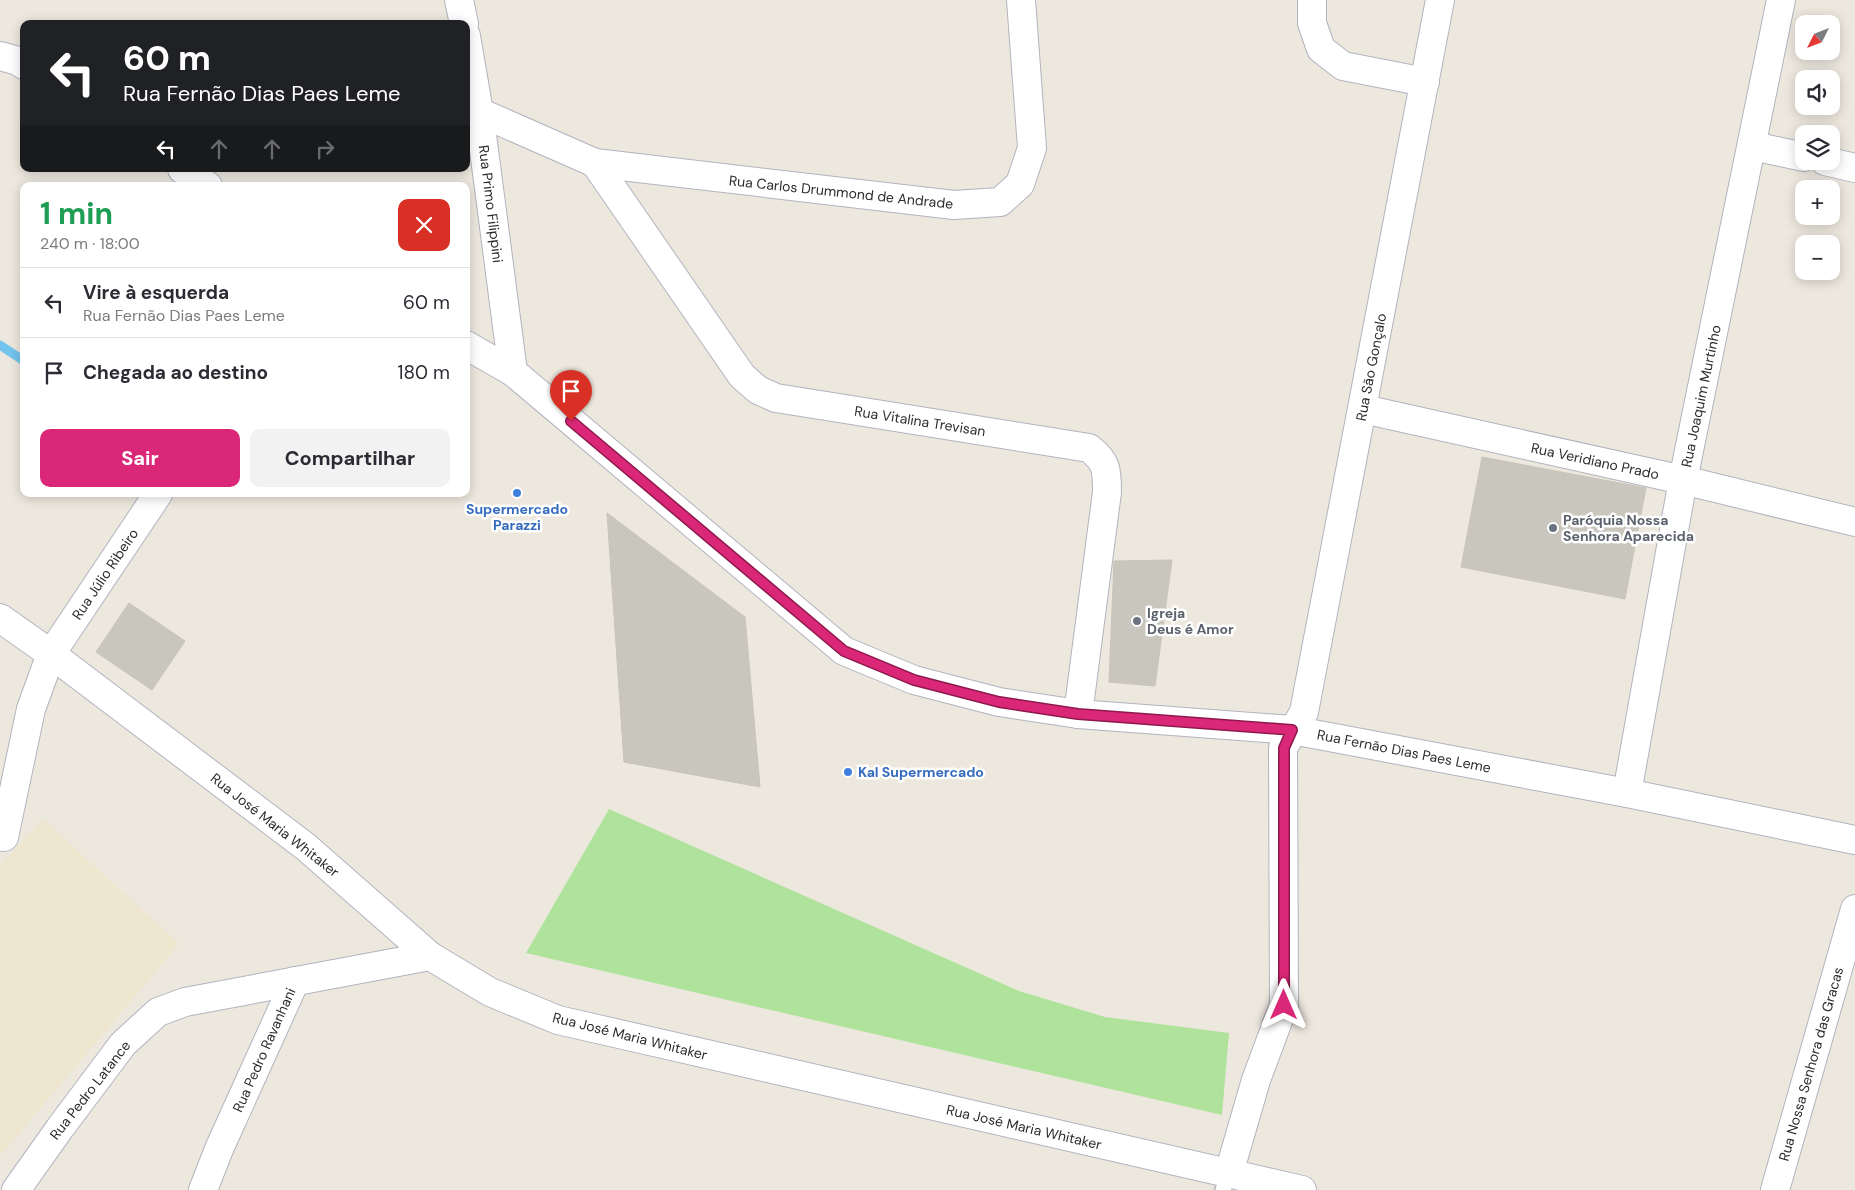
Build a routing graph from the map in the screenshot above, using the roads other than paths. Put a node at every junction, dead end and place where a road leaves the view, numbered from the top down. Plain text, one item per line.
1 (459, 0) edge
2 (1021, 0) edge
3 (1312, 0) edge
4 (1440, 0) edge
5 (1781, 0) edge
6 (463, 20) edge
7 (470, 59) edge
8 (1425, 82) junction
9 (479, 112) junction
10 (1753, 146) junction
11 (1795, 155) edge
12 (595, 163) junction
13 (1840, 164) edge
14 (1855, 168) edge
15 (187, 172) edge
16 (202, 182) edge
17 (470, 347) edge
18 (514, 372) junction
19 (1362, 409) junction
20 (1683, 480) junction
21 (156, 497) edge
22 (1855, 522) edge
23 (7, 629) edge
24 (51, 654) junction
25 (1078, 714) junction
26 (1292, 730) junction
27 (1626, 793) junction
28 (4, 837) dead end
29 (1855, 840) edge
30 (1855, 909) edge
31 (430, 956) junction
32 (295, 981) junction
33 (1226, 1182) edge
34 (16, 1190) edge
35 (203, 1190) edge
36 (1302, 1190) edge
37 (1775, 1190) edge

1 - 6 street
2 - 12 street, Rua Carlos Drummond de Andrade
3 - 8 street
4 - 8 street, Rua São Gonçalo
5 - 10 street, Rua Joaquim Murtinho
7 - 9 street, Rua Primo Filippini
8 - 19 street, Rua São Gonçalo
9 - 12 street, Rua Carlos Drummond de Andrade
9 - 18 street, Rua Primo Filippini
10 - 11 street
10 - 20 street, Rua Joaquim Murtinho
12 - 25 street, Rua Vitalina Trevisan
13 - 14 street
15 - 16 street
17 - 18 street, Rua Fernão Dias Paes Leme
18 - 25 street, Rua Fernão Dias Paes Leme
19 - 20 street, Rua Veridiano Prado
19 - 26 street, Rua São Gonçalo
20 - 22 street, Rua Veridiano Prado
20 - 27 street, Rua Joaquim Murtinho
21 - 24 street, Rua Júlio Ribeiro
23 - 24 street, Rua José Maria Whitaker
24 - 28 street, Rua Júlio Ribeiro
24 - 31 street, Rua José Maria Whitaker
25 - 26 street, Rua Fernão Dias Paes Leme
26 - 27 street, Rua Fernão Dias Paes Leme
26 - 33 street, Rua São Gonçalo
27 - 29 street, Rua Fernão Dias Paes Leme
30 - 37 street, Rua Nossa Senhora das Gracas
31 - 32 street, Rua Pedro Ravanhani
31 - 33 street, Rua José Maria Whitaker
32 - 34 street, Rua Pedro Latance
32 - 35 street, Rua Pedro Ravanhani
33 - 36 street, Rua José Maria Whitaker

